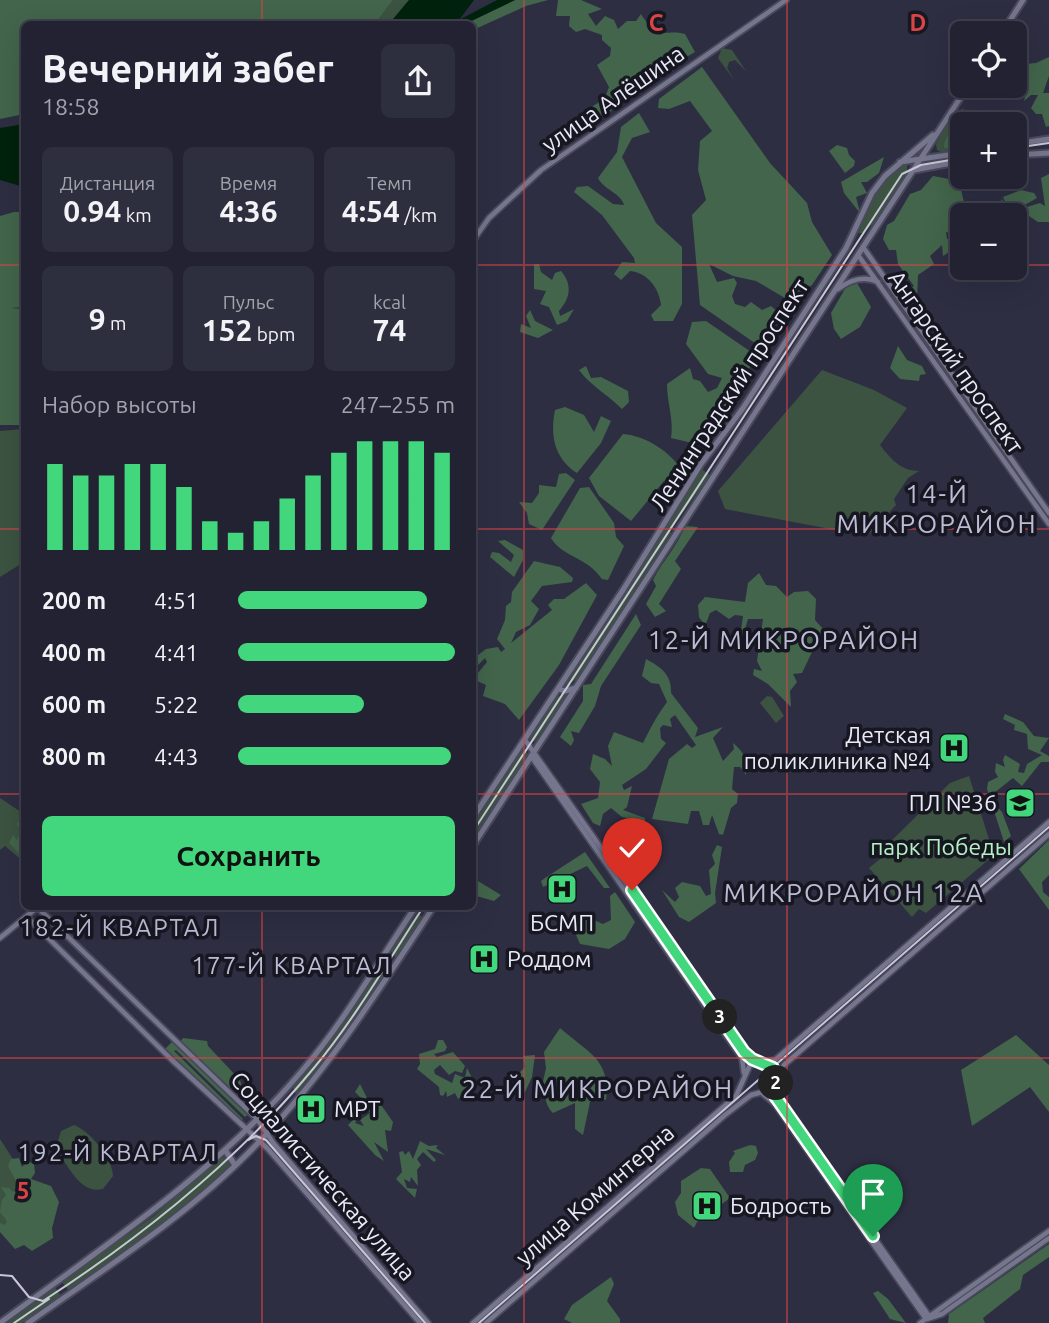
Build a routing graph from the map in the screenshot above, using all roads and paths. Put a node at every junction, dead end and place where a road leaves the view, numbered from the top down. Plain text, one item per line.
1 (786, 0) edge
2 (1023, 0) edge
3 (1010, 21) edge
4 (960, 98) edge
5 (938, 130) junction
6 (1049, 139) edge
7 (1027, 142) edge
8 (1049, 153) edge
9 (1027, 154) edge
10 (950, 155) edge
11 (921, 159) junction
12 (900, 162) junction
13 (950, 163) edge
14 (913, 170) junction
15 (476, 236) edge
16 (863, 247) junction
17 (857, 254) junction
18 (879, 282) junction
19 (889, 285) junction
20 (884, 289) junction
21 (831, 294) junction
22 (1049, 513) edge
23 (1049, 524) edge
24 (576, 688) junction
25 (559, 689) junction
26 (525, 740) junction
27 (533, 753) junction
28 (476, 813) edge
29 (1049, 822) edge
30 (1049, 834) edge
31 (476, 841) edge
32 (36, 910) edge
33 (42, 910) edge
34 (412, 910) edge
35 (431, 910) edge
36 (28, 918) junction
37 (0, 938) edge
38 (384, 954) junction
39 (397, 963) junction
40 (759, 1062) junction
41 (766, 1063) junction
42 (744, 1078) junction
43 (776, 1083) junction
44 (286, 1089) junction
45 (759, 1093) junction
46 (299, 1100) junction
47 (257, 1119) junction
48 (245, 1131) junction
49 (267, 1134) junction
50 (259, 1142) junction
51 (225, 1150) junction
52 (235, 1165) junction
53 (1049, 1231) edge
54 (1049, 1238) edge
55 (1001, 1268) junction
56 (56, 1283) junction
57 (66, 1296) junction
58 (925, 1319) edge
59 (0, 1323) edge
60 (28, 1323) edge
61 (420, 1323) edge
62 (428, 1323) edge
63 (473, 1323) edge
64 (486, 1323) edge

1 - 15 street, улица Алёшина
2 - 3 main road
4 - 5 main road, Ленинградский проспект
5 - 11 main road, Ленинградский проспект
5 - 12 main road, Ленинградский проспект
6 - 7 main road
8 - 9 main road
10 - 11 main road
11 - 12 main road
11 - 14 main road, Ленинградский проспект
12 - 25 main road, Ленинградский проспект
13 - 14 main road
14 - 16 main road, Ленинградский проспект
16 - 17 main road, Ленинградский проспект
16 - 19 street, Ангарский проспект
17 - 18 street, Ангарский проспект
17 - 21 main road, Ленинградский проспект
18 - 20 street, Ангарский проспект
18 - 21 street
19 - 20 street
19 - 22 street, Ангарский проспект
20 - 23 street, Ангарский проспект
21 - 24 main road, Ленинградский проспект
24 - 25 main road
24 - 27 main road, Ленинградский проспект
25 - 26 main road, Ленинградский проспект
26 - 27 street
26 - 28 main road, Ленинградский проспект
27 - 31 main road, Ленинградский проспект
27 - 40 street
27 - 42 street
29 - 41 street
30 - 43 street, улица Коминтерна
32 - 36 street
33 - 47 street, Социалистическая улица
34 - 38 main road
35 - 39 main road
36 - 37 street
36 - 48 street, Социалистическая улица
38 - 39 main road
38 - 44 main road
39 - 46 main road
40 - 41 street
40 - 42 street, улица Коминтерна
41 - 43 street
42 - 45 street
42 - 63 street, улица Коминтерна
43 - 45 street, улица Коминтерна
43 - 58 street
44 - 46 main road
44 - 47 main road
45 - 58 street
45 - 64 street, улица Коминтерна
46 - 49 main road
47 - 48 main road
47 - 49 street, Социалистическая улица
48 - 50 street, Социалистическая улица
48 - 51 main road
49 - 50 main road
49 - 62 street, Социалистическая улица
50 - 52 main road
50 - 61 street, Социалистическая улица
51 - 52 main road
51 - 56 main road
52 - 57 main road
53 - 55 street
54 - 55 street
55 - 58 street
56 - 57 main road
56 - 59 main road
57 - 60 main road

